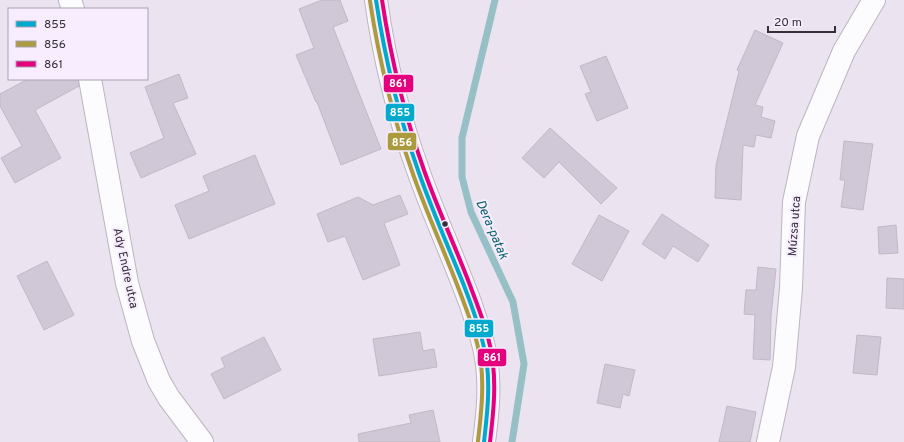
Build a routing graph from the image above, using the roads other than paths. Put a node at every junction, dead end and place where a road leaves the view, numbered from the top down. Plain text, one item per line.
1 (376, 0) edge
2 (874, 0) edge
3 (90, 80) edge
4 (202, 442) edge
5 (484, 442) edge
6 (768, 442) edge

1 - 5 street
2 - 6 street, Múzsa utca
3 - 4 street, Ady Endre utca

